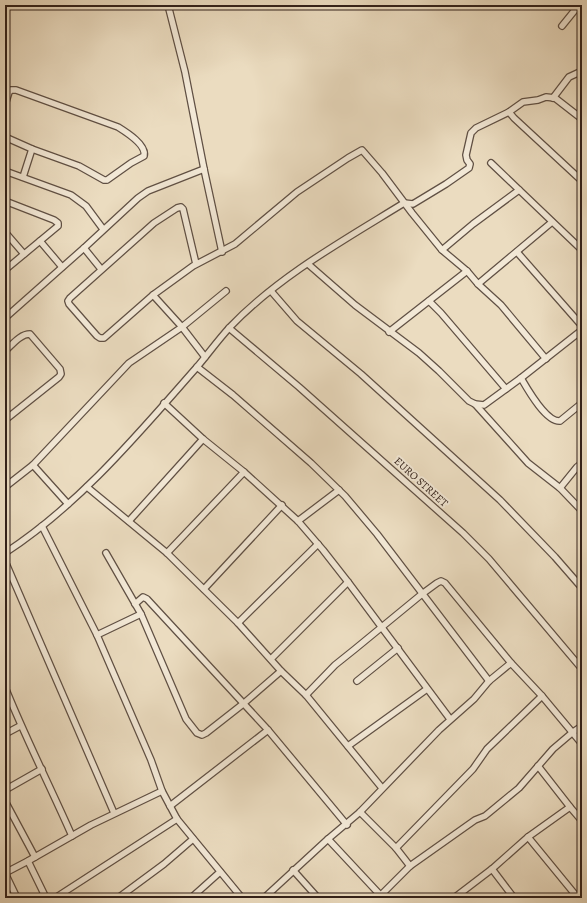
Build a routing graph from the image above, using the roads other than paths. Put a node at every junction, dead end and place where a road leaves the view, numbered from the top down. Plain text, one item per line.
1 (168, 5) edge
2 (579, 5) edge
3 (562, 26) dead end
4 (582, 71) edge
5 (553, 98) junction
6 (5, 105) edge
7 (509, 112) junction
8 (582, 119) edge
9 (5, 137) edge
10 (32, 148) junction
11 (491, 163) dead end
12 (204, 169) junction
13 (5, 171) edge
14 (23, 177) junction
15 (582, 181) edge
16 (519, 190) junction
17 (5, 201) edge
18 (404, 203) junction
19 (552, 222) junction
20 (104, 229) junction
21 (5, 232) edge
22 (40, 241) junction
23 (84, 248) junction
24 (442, 250) junction
25 (582, 250) edge
26 (222, 252) junction
27 (517, 252) junction
28 (24, 254) junction
29 (196, 264) junction
30 (308, 264) junction
31 (62, 267) junction
32 (101, 269) junction
33 (5, 270) edge
34 (467, 271) junction
35 (478, 284) junction
36 (226, 290) dead end
37 (271, 291) junction
38 (153, 295) junction
39 (429, 301) junction
40 (5, 318) edge
41 (582, 326) edge
42 (182, 327) junction
43 (229, 328) junction
44 (582, 330) edge
45 (389, 332) junction
46 (5, 351) edge
47 (205, 357) junction
48 (546, 359) junction
49 (197, 367) junction
50 (521, 378) junction
51 (506, 389) junction
52 (164, 403) junction
53 (582, 403) edge
54 (475, 404) junction
55 (5, 420) edge
56 (203, 439) junction
57 (582, 463) edge
58 (34, 465) junction
59 (244, 472) junction
60 (5, 487) edge
61 (88, 487) junction
62 (560, 488) junction
63 (339, 490) junction
64 (68, 504) junction
65 (282, 505) junction
66 (582, 512) edge
67 (129, 521) junction
68 (298, 521) junction
69 (42, 526) junction
70 (318, 544) junction
71 (5, 553) edge
72 (106, 553) dead end
73 (167, 553) junction
74 (5, 561) edge
75 (348, 582) junction
76 (582, 588) edge
77 (204, 589) junction
78 (422, 594) junction
79 (135, 604) junction
80 (141, 614) junction
81 (238, 623) junction
82 (381, 627) junction
83 (97, 635) junction
84 (398, 648) junction
85 (271, 659) junction
86 (512, 663) junction
87 (582, 669) edge
88 (281, 671) junction
89 (357, 681) dead end
90 (489, 682) junction
91 (5, 687) edge
92 (427, 689) junction
93 (306, 695) junction
94 (542, 696) junction
95 (243, 704) junction
96 (450, 719) junction
97 (20, 726) junction
98 (582, 726) edge
99 (268, 730) junction
100 (573, 732) junction
101 (5, 734) edge
102 (582, 744) edge
103 (348, 746) junction
104 (538, 766) junction
105 (42, 769) junction
106 (382, 788) junction
107 (5, 790) edge
108 (162, 790) junction
109 (5, 801) edge
110 (170, 806) junction
111 (570, 807) junction
112 (360, 812) junction
113 (114, 813) junction
114 (176, 819) junction
115 (582, 821) edge
116 (347, 825) junction
117 (72, 836) junction
118 (528, 837) junction
119 (193, 839) junction
120 (328, 839) junction
121 (396, 848) junction
122 (35, 856) junction
123 (28, 861) junction
124 (410, 866) junction
125 (492, 869) junction
126 (294, 870) junction
127 (220, 872) junction
128 (382, 897) edge
129 (17, 898) edge
130 (46, 898) edge
131 (56, 898) edge
132 (118, 898) edge
133 (191, 898) edge
134 (242, 898) edge
135 (264, 898) edge
136 (318, 898) edge
137 (454, 898) edge
138 (514, 898) edge
139 (578, 898) edge

1 - 12 street
2 - 3 street
4 - 5 street
5 - 7 street
5 - 8 street
6 - 10 street
7 - 15 street
7 - 18 street
9 - 10 street
10 - 14 street
11 - 16 street
12 - 20 street
12 - 26 street
13 - 14 street
14 - 20 street
16 - 19 street
16 - 24 street
17 - 22 street
18 - 24 street
18 - 26 street
18 - 30 street
19 - 25 street
19 - 27 street
20 - 23 street
21 - 28 street
22 - 28 street
22 - 31 street
23 - 31 street
23 - 32 street
24 - 34 street
26 - 29 street
27 - 35 street
27 - 41 street
28 - 33 street
29 - 32 street
29 - 38 street
30 - 37 street
30 - 45 street
31 - 40 street
32 - 38 street
34 - 35 street
34 - 39 street
35 - 48 street
36 - 42 street
37 - 43 street
37 - 76 street
38 - 42 street
39 - 45 street
39 - 51 street
42 - 47 street
42 - 58 street
43 - 47 street
43 - 87 street, EURO STREET
44 - 48 street
45 - 54 street
46 - 55 street
47 - 49 street
48 - 50 street
49 - 52 street
49 - 63 street
50 - 51 street
50 - 53 street
51 - 54 street
52 - 56 street
52 - 61 street
54 - 62 street
56 - 59 street
56 - 67 street
57 - 62 street
58 - 60 street
58 - 64 street
59 - 65 street
59 - 73 street
61 - 64 street
61 - 67 street
62 - 66 street
63 - 68 street
63 - 78 street
64 - 69 street
65 - 68 street
65 - 77 street
67 - 73 street
68 - 70 street
69 - 71 street
69 - 83 street
70 - 75 street
70 - 81 street
72 - 79 street
73 - 77 street
74 - 113 street
75 - 82 street
75 - 85 street
77 - 81 street
78 - 82 street
78 - 86 street
78 - 90 street
79 - 80 street
79 - 95 street
80 - 83 street
80 - 95 street
81 - 85 street
82 - 84 street
82 - 93 street
83 - 108 street
84 - 89 street
84 - 92 street
85 - 88 street
86 - 90 street
86 - 94 street
88 - 93 street
88 - 95 street
90 - 96 street
91 - 97 street
92 - 96 street
92 - 103 street
93 - 103 street
94 - 100 street
94 - 121 street
95 - 99 street
96 - 106 street
97 - 101 street
97 - 105 street
98 - 100 street
99 - 110 street
99 - 116 street
100 - 102 street
100 - 104 street
103 - 106 street
104 - 111 street
104 - 124 street
105 - 107 street
105 - 117 street
106 - 112 street
108 - 110 street
108 - 113 street
109 - 122 street
110 - 114 street
111 - 115 street
111 - 118 street
112 - 116 street
112 - 121 street
113 - 117 street
114 - 119 street
114 - 131 street
116 - 120 street
117 - 122 street
118 - 125 street
118 - 139 street
119 - 127 street
119 - 132 street
120 - 126 street
120 - 128 street
121 - 124 street
122 - 123 street
123 - 129 street
123 - 130 street
124 - 128 street
125 - 137 street
125 - 138 street
126 - 135 street
126 - 136 street
127 - 133 street
127 - 134 street

